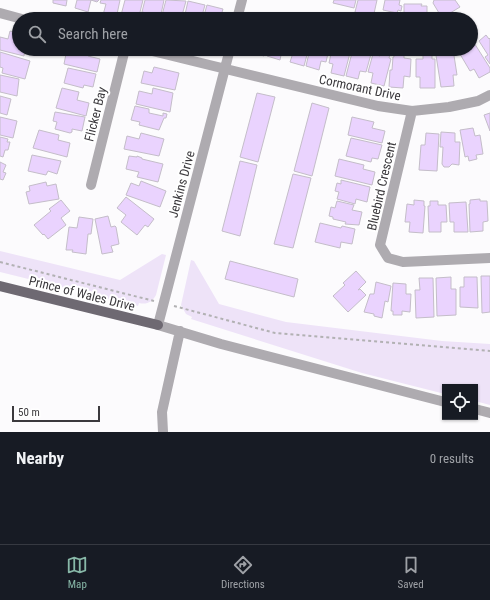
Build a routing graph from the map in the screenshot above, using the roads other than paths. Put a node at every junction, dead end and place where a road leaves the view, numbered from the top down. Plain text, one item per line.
1 (242, 0) edge
2 (239, 12) edge
3 (0, 13) edge
4 (12, 16) edge
5 (123, 56) edge
6 (172, 56) edge
7 (228, 56) edge
8 (225, 69) junction
9 (490, 95) edge
10 (412, 111) junction
11 (91, 186) dead end
12 (490, 258) edge
13 (0, 286) edge
14 (158, 325) junction
15 (180, 331) junction
16 (442, 401) edge
17 (478, 410) edge
18 (490, 413) edge
19 (162, 432) edge

1 - 2 street
3 - 4 street
5 - 11 street, Flicker Bay
6 - 8 street, Cormorant Drive
7 - 8 street, Jenkins Drive
8 - 10 street, Cormorant Drive
8 - 14 street, Jenkins Drive
9 - 10 street, Cormorant Drive
10 - 12 street, Bluebird Crescent
13 - 14 main road, Prince of Wales Drive
14 - 15 street
15 - 16 street
15 - 19 street
17 - 18 street

